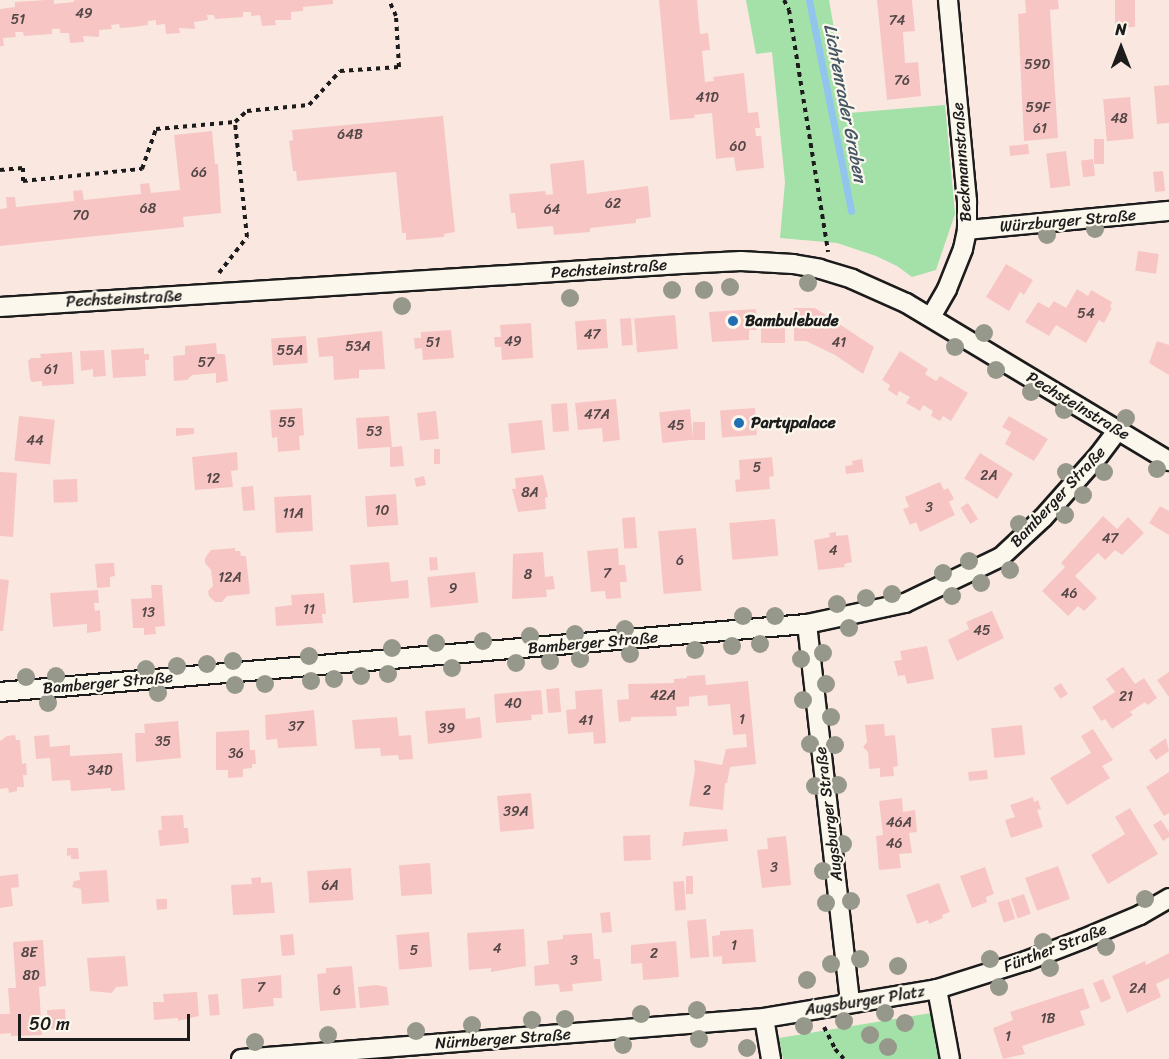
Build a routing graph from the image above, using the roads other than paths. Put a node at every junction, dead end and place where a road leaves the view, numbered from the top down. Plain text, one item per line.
1 (948, 0) edge
2 (1169, 211) edge
3 (967, 230) junction
4 (0, 307) edge
5 (931, 317) junction
6 (1118, 430) junction
7 (1169, 461) edge
8 (807, 624) junction
9 (0, 692) edge
10 (1169, 898) edge
11 (937, 989) junction
12 (850, 1004) junction
13 (764, 1018) junction
14 (241, 1059) edge
15 (771, 1059) edge
16 (950, 1059) edge

1 - 3 street, Beckmannstraße
2 - 3 street, Würzburger Straße
3 - 5 street, Beckmannstraße
4 - 5 street, Pechsteinstraße
5 - 6 street, Pechsteinstraße
6 - 7 street, Pechsteinstraße
6 - 8 street, Bamberger Straße
8 - 9 street, Bamberger Straße
8 - 12 street, Augsburger Straße
10 - 11 street, Fürther Straße
11 - 12 street, Augsburger Platz
11 - 16 street, Augsburger Platz
12 - 13 street, Augsburger Platz
13 - 14 street, Nürnberger Straße
13 - 15 street

